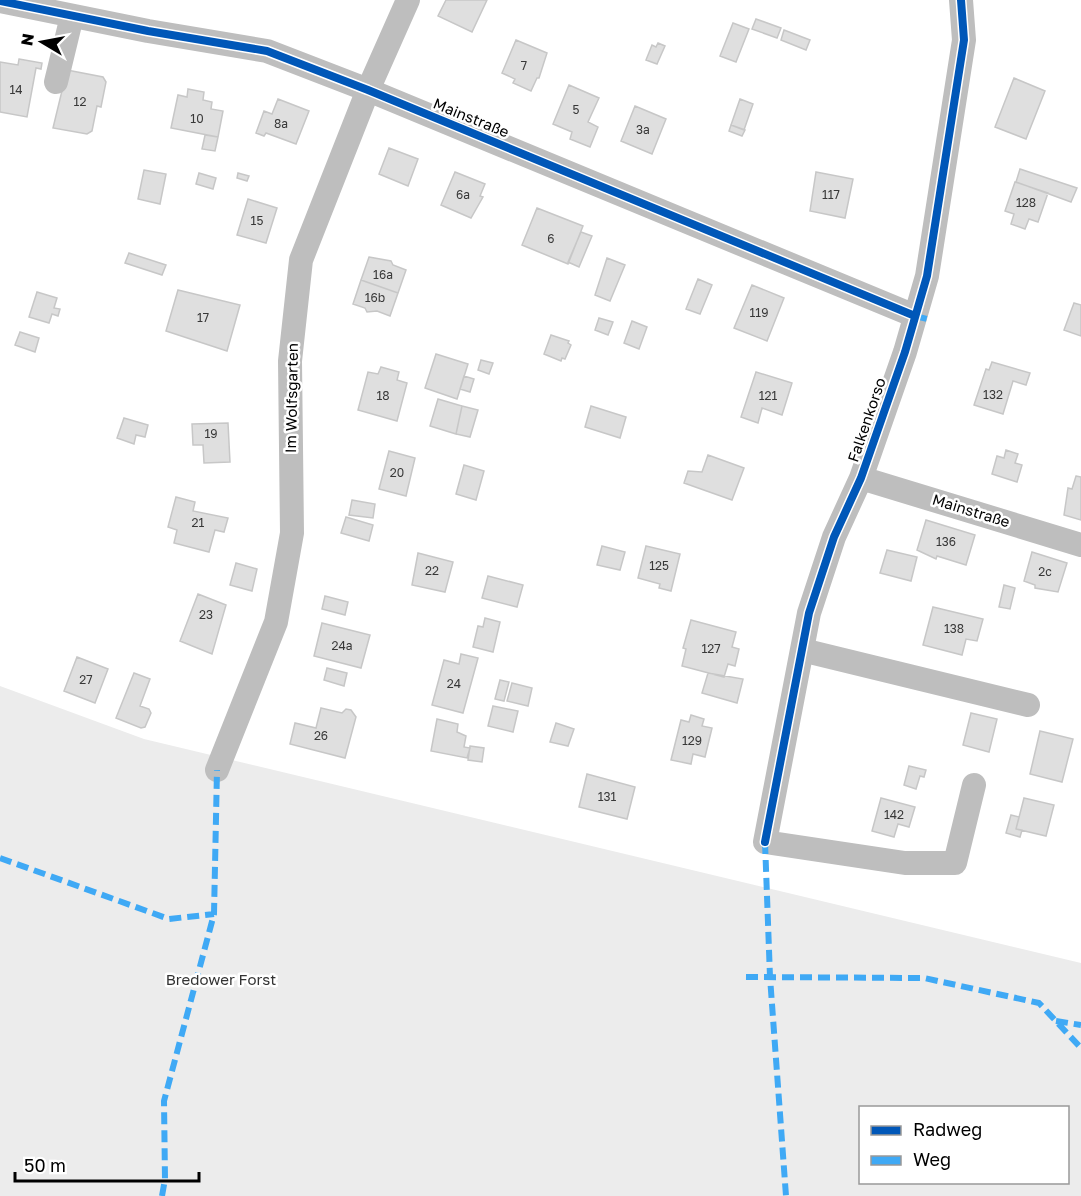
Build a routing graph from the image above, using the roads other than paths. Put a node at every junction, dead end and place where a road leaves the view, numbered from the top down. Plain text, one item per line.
1 (408, 0) edge
2 (961, 0) edge
3 (0, 1) edge
4 (72, 16) junction
5 (56, 82) dead end
6 (368, 90) junction
7 (915, 316) junction
8 (861, 478) junction
9 (1081, 545) edge
10 (802, 650) junction
11 (1028, 705) dead end
12 (217, 770) dead end
13 (974, 785) dead end

1 - 6 street, Im Wolfsgarten
2 - 7 street, Falkenkorso
3 - 4 street, Mainstraße
4 - 5 street
4 - 6 street, Mainstraße
6 - 7 street, Mainstraße
6 - 12 street, Im Wolfsgarten
7 - 8 street, Falkenkorso
8 - 9 street, Mainstraße
8 - 10 street, Falkenkorso
10 - 11 street
10 - 13 street, Falkenkorso

